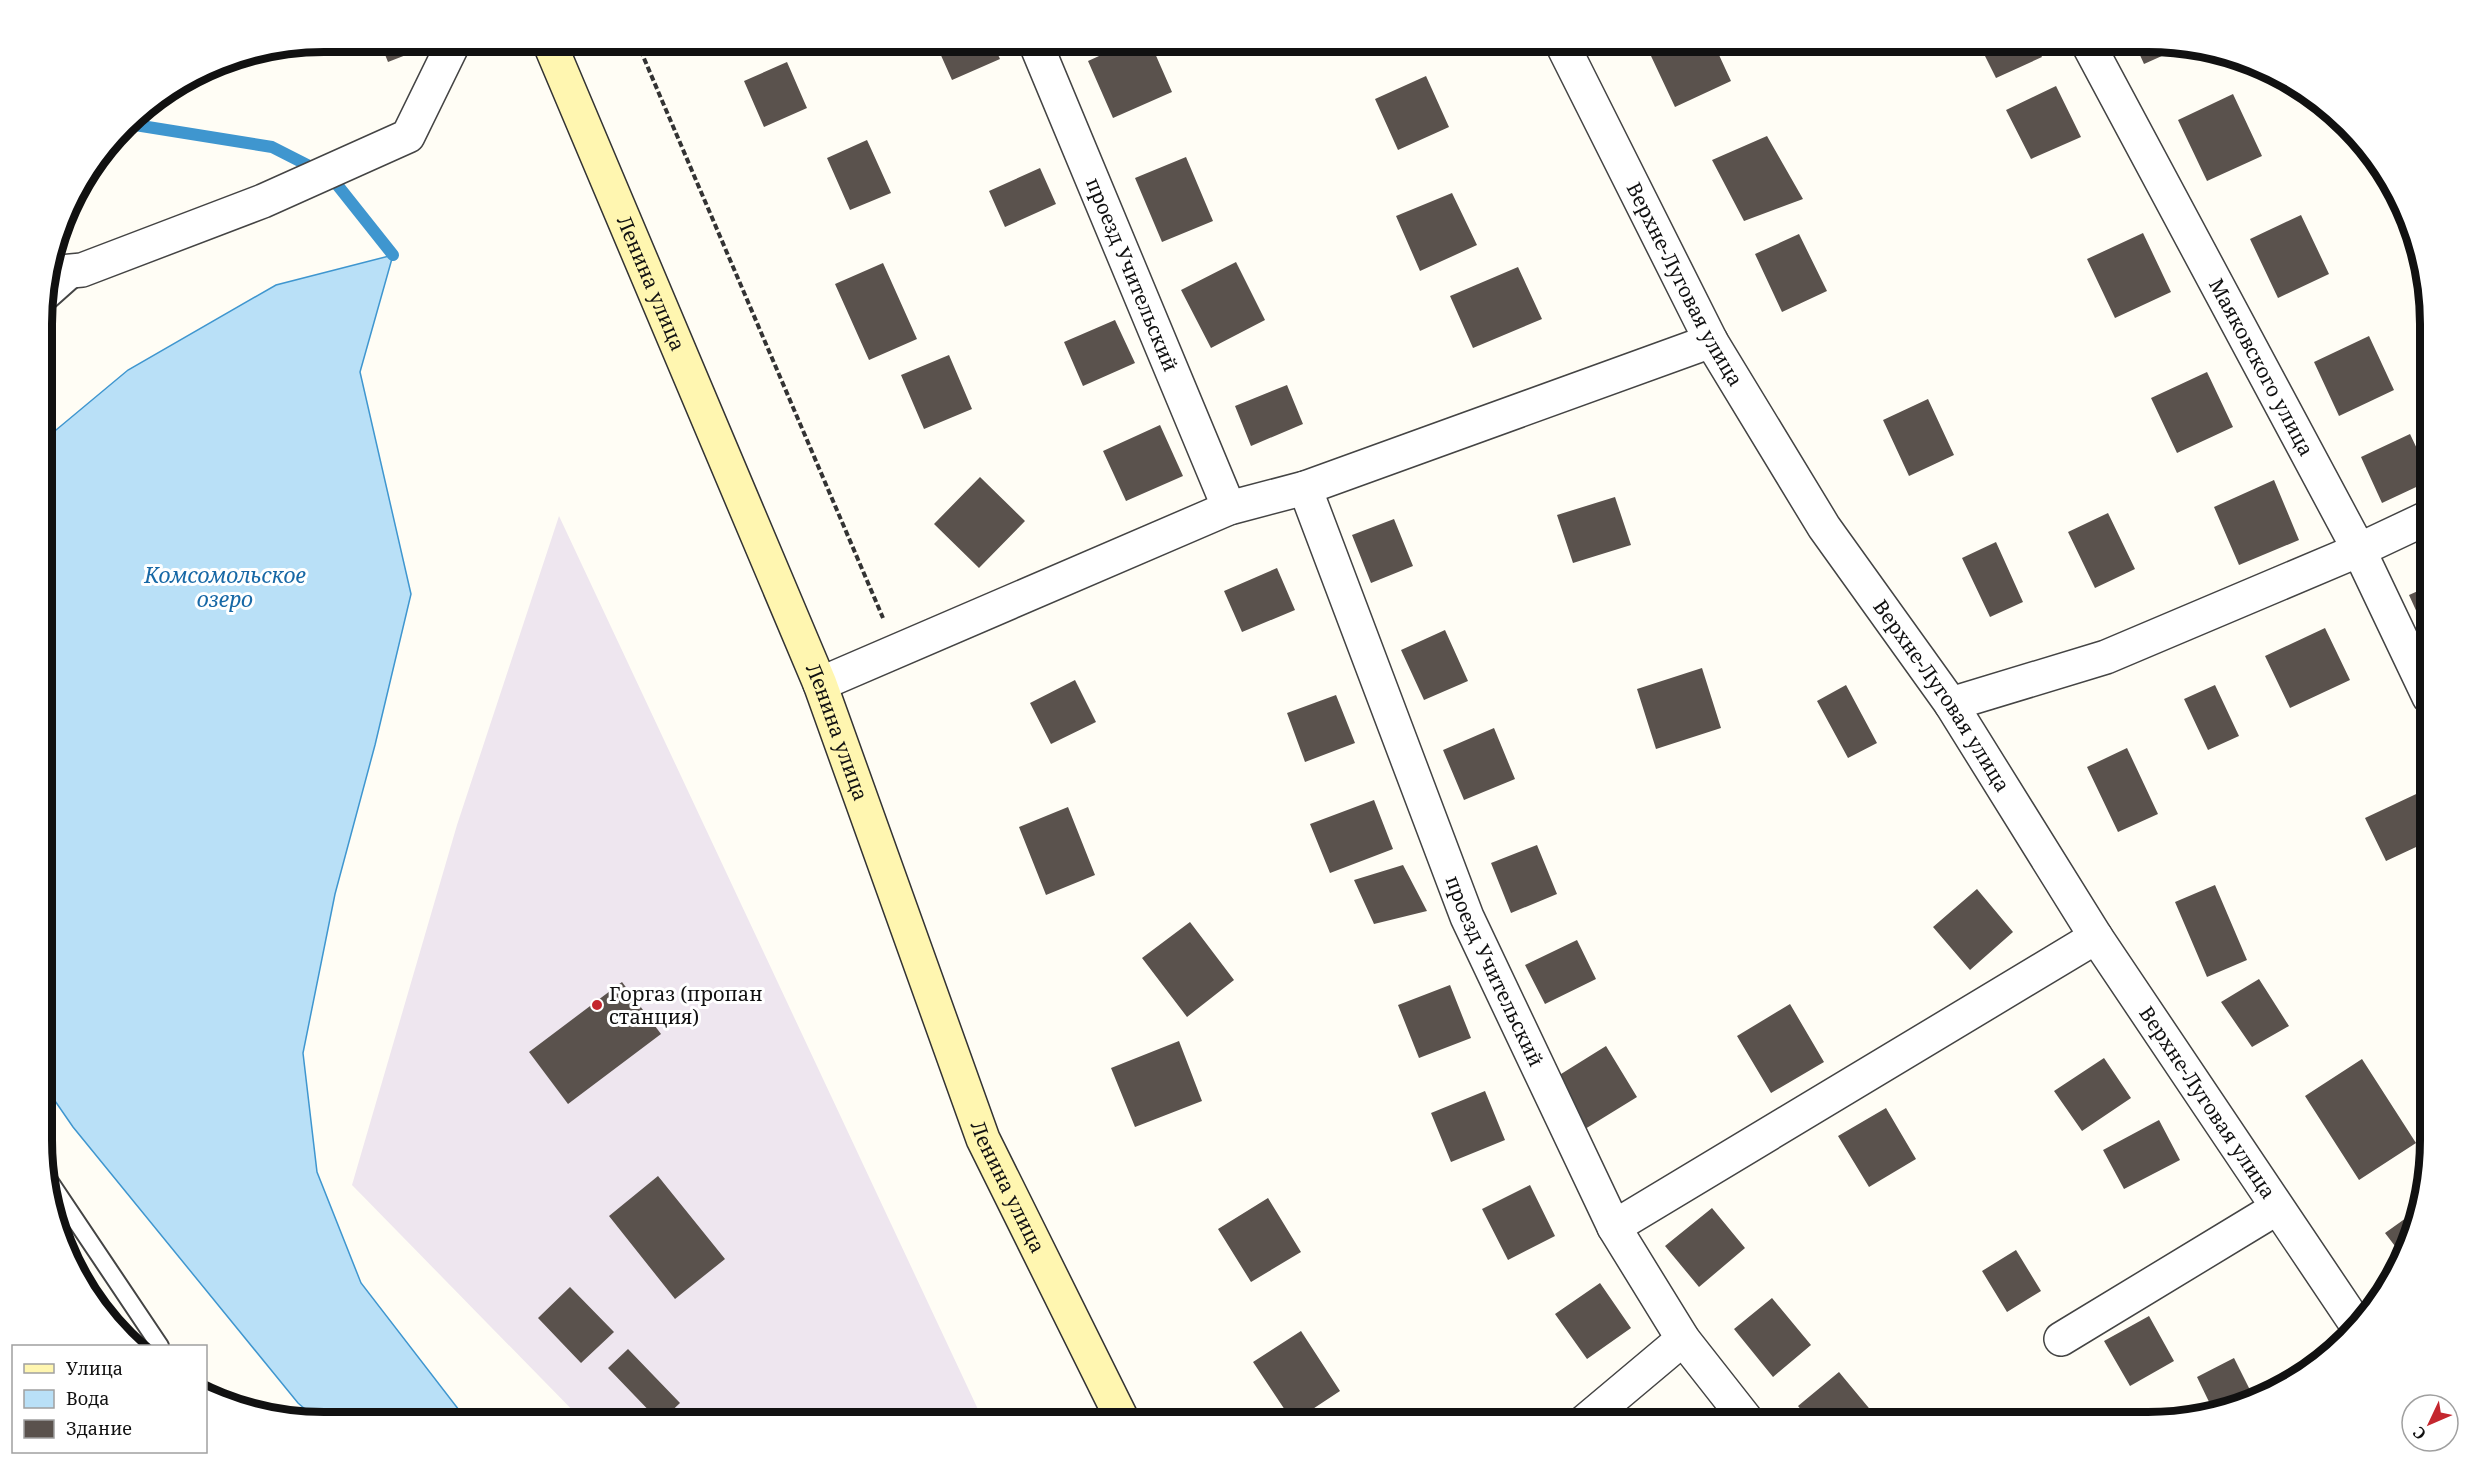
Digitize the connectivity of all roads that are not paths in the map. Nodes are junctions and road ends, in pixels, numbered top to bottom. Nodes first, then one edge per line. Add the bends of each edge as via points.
1 (449, 52) edge
2 (553, 52) edge
3 (1039, 52) edge
4 (1566, 52) edge
5 (2092, 52) edge
6 (82, 270) junction
7 (58, 272) edge
8 (54, 296) edge
9 (1711, 341) junction
10 (1305, 488) junction
11 (1229, 508) junction
12 (2420, 521) edge
13 (2359, 550) junction
14 (2420, 678) edge
15 (820, 684) junction
16 (1951, 704) junction
17 (2096, 938) junction
18 (58, 1194) edge
19 (2277, 1208) junction
20 (1614, 1227) junction
21 (2353, 1319) edge
22 (1683, 1339) junction
23 (2061, 1339) dead end
24 (159, 1345) edge
25 (1119, 1412) edge
26 (1596, 1412) edge
27 (1740, 1412) edge

1 - 6 street via 408,136 264,201
2 - 15 main road, Ленина улица
3 - 11 street, проезд Учительский
4 - 9 street, Верхне-Луговая улица
5 - 13 street, Маяковского улица
6 - 7 street
6 - 8 lane
9 - 10 street
9 - 16 street, Верхне-Луговая улица via 1824,527
10 - 11 street
10 - 20 street, проезд Учительский via 1467,917
11 - 15 street
12 - 13 street
13 - 14 street, Маяковского улица
13 - 16 street via 2106,657
15 - 25 main road, Ленина улица via 983,1139
16 - 17 street, Верхне-Луговая улица
17 - 19 street, Верхне-Луговая улица
17 - 20 street
18 - 24 lane
19 - 21 street, Верхне-Луговая улица
19 - 23 street
20 - 22 street, проезд Учительский
22 - 26 street
22 - 27 street, проезд Учительский

